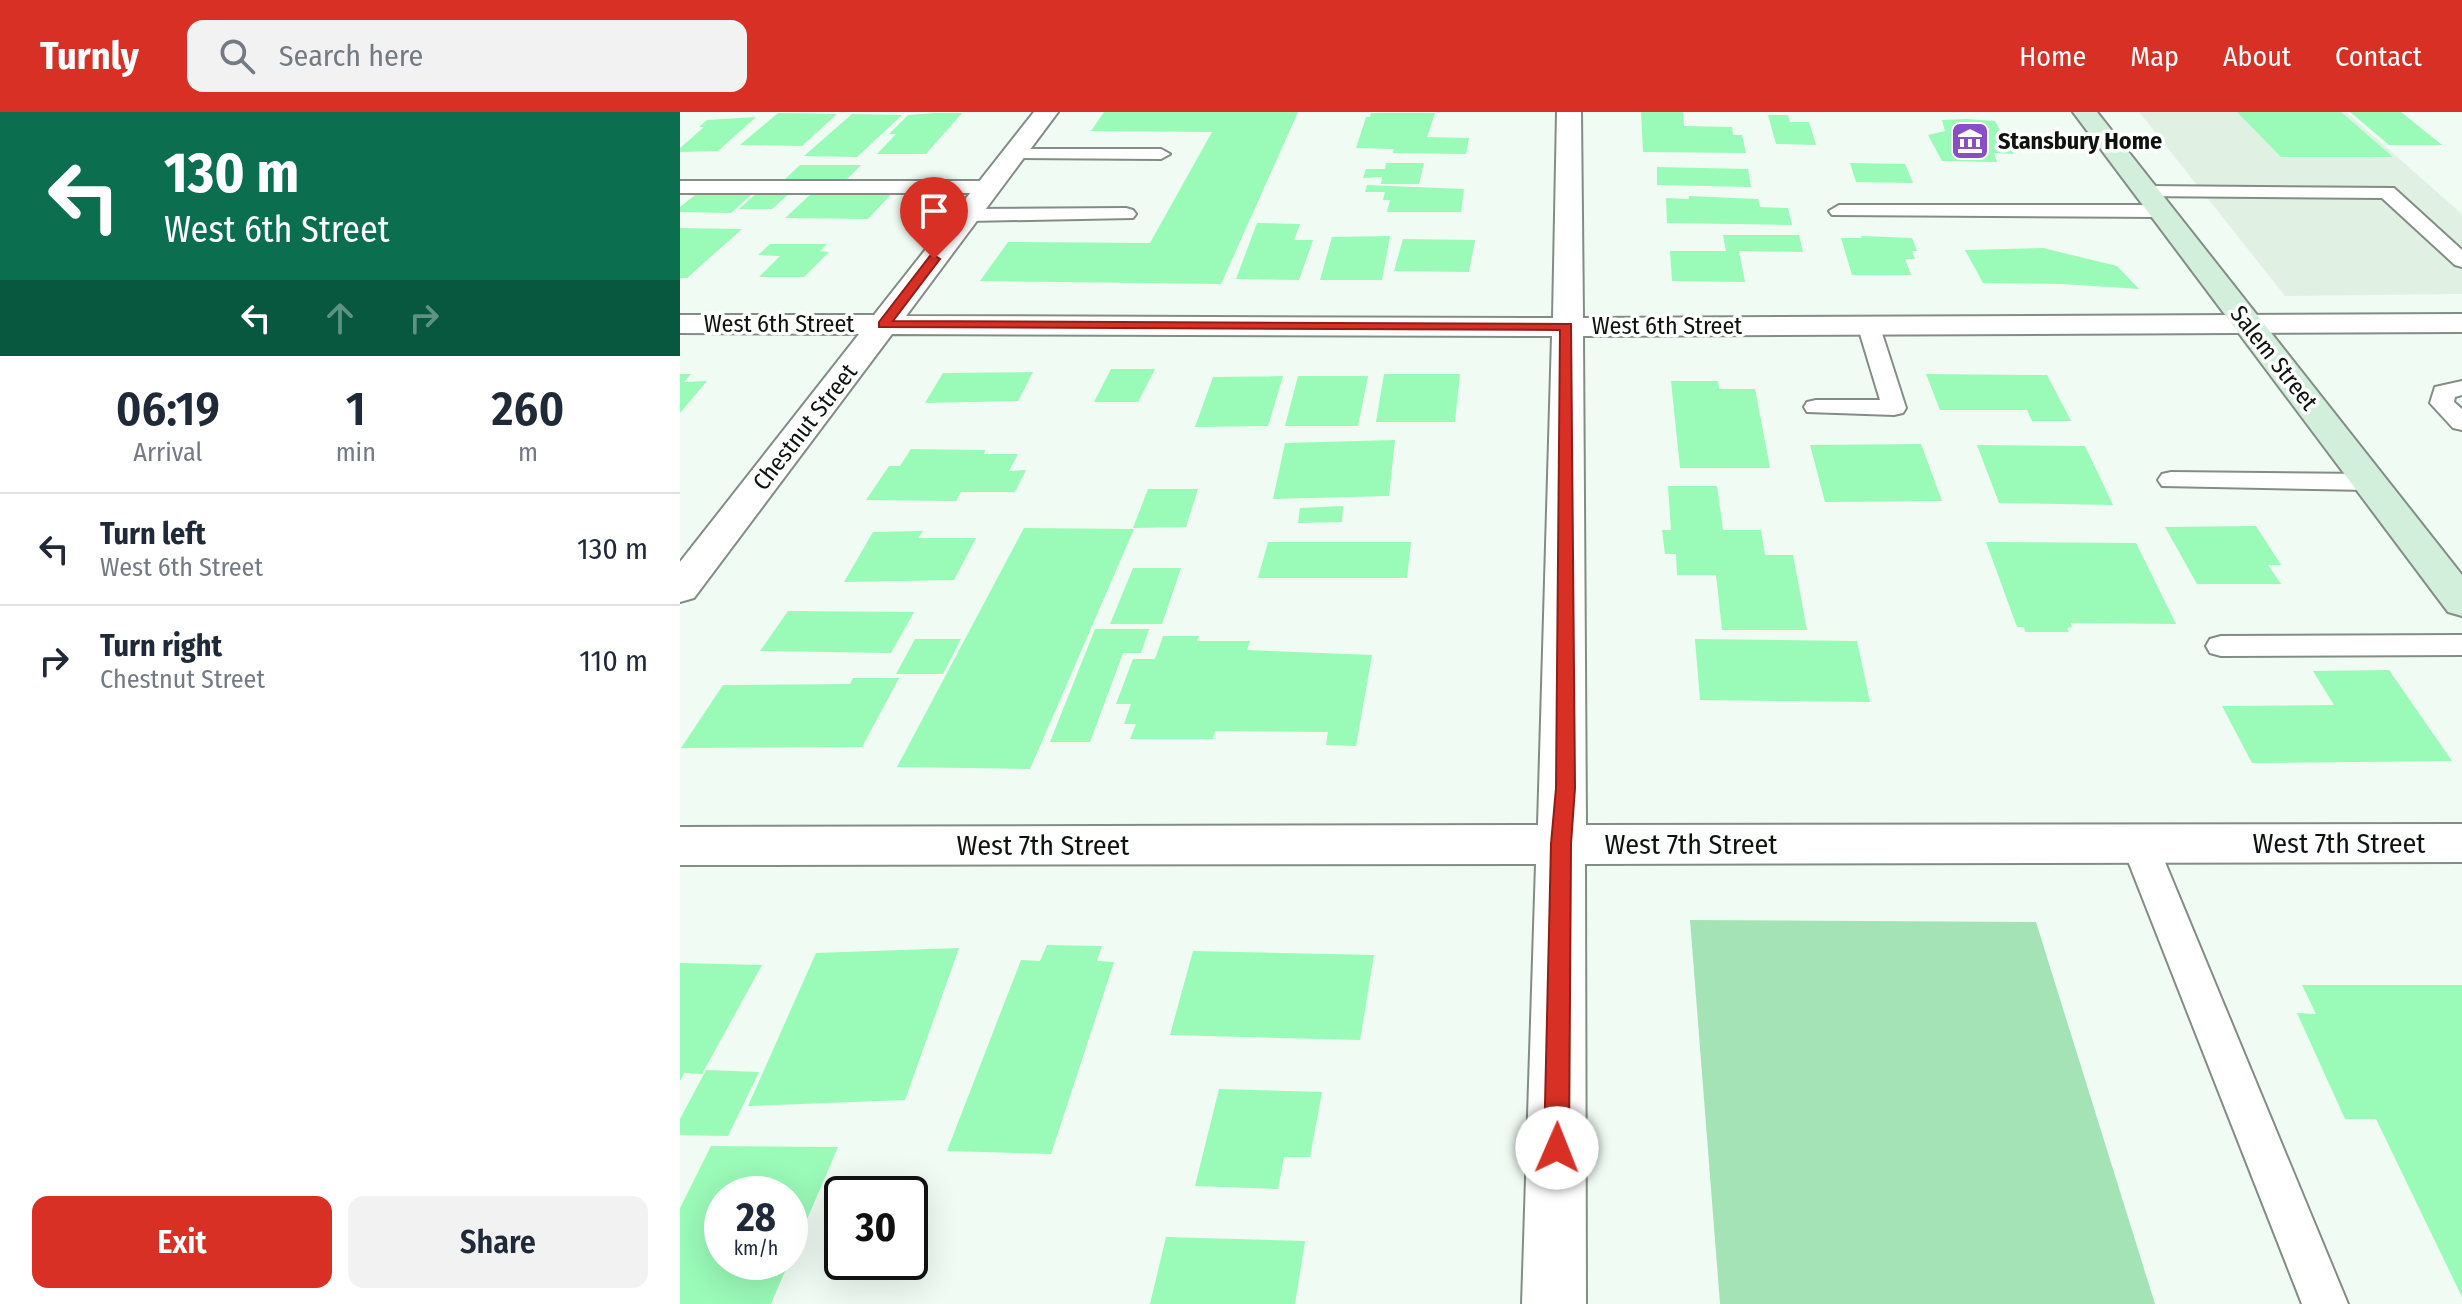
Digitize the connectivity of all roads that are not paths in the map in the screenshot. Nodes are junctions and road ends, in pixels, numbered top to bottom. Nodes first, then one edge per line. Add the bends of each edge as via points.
1 (1046, 112) edge
2 (1569, 112) edge
3 (2085, 112) edge
4 (1014, 154) junction
5 (1161, 154) dead end
6 (680, 187) edge
7 (989, 187) junction
8 (2154, 202) junction
9 (1839, 211) dead end
10 (1126, 214) dead end
11 (968, 215) junction
12 (2462, 261) edge
13 (2246, 322) junction
14 (2462, 323) edge
15 (680, 324) edge
16 (1868, 324) junction
17 (883, 325) junction
18 (1566, 327) junction
19 (2462, 388) edge
20 (1816, 407) dead end
21 (2462, 423) edge
22 (2171, 480) dead end
23 (2368, 482) junction
24 (2450, 572) edge
25 (680, 589) edge
26 (2462, 603) edge
27 (2462, 645) edge
28 (2221, 646) dead end
29 (2139, 843) junction
30 (2462, 843) edge
31 (1561, 844) junction
32 (680, 846) edge
33 (1554, 1304) edge
34 (2325, 1304) edge

1 - 4 street, Chestnut Street
2 - 18 street
3 - 8 street, Salem Street
4 - 5 lane
4 - 7 street, Chestnut Street
6 - 7 lane
7 - 11 street, Chestnut Street
8 - 9 lane
8 - 12 lane via 2387,192
8 - 13 street, Salem Street
10 - 11 lane
11 - 17 street, Chestnut Street
13 - 14 street, West 6th Street
13 - 16 street, West 6th Street
13 - 23 street, Salem Street
15 - 17 street, West 6th Street
16 - 18 street, West 6th Street
16 - 20 lane via 1894,408
17 - 18 street, West 6th Street
17 - 25 street, Chestnut Street
18 - 31 street
19 - 21 lane via 2444,392 2442,403
22 - 23 lane
23 - 24 street, Salem Street
24 - 26 street, Salem Street
27 - 28 lane
29 - 30 street, West 7th Street
29 - 31 street, West 7th Street
29 - 34 lane
31 - 32 street, West 7th Street
31 - 33 street

